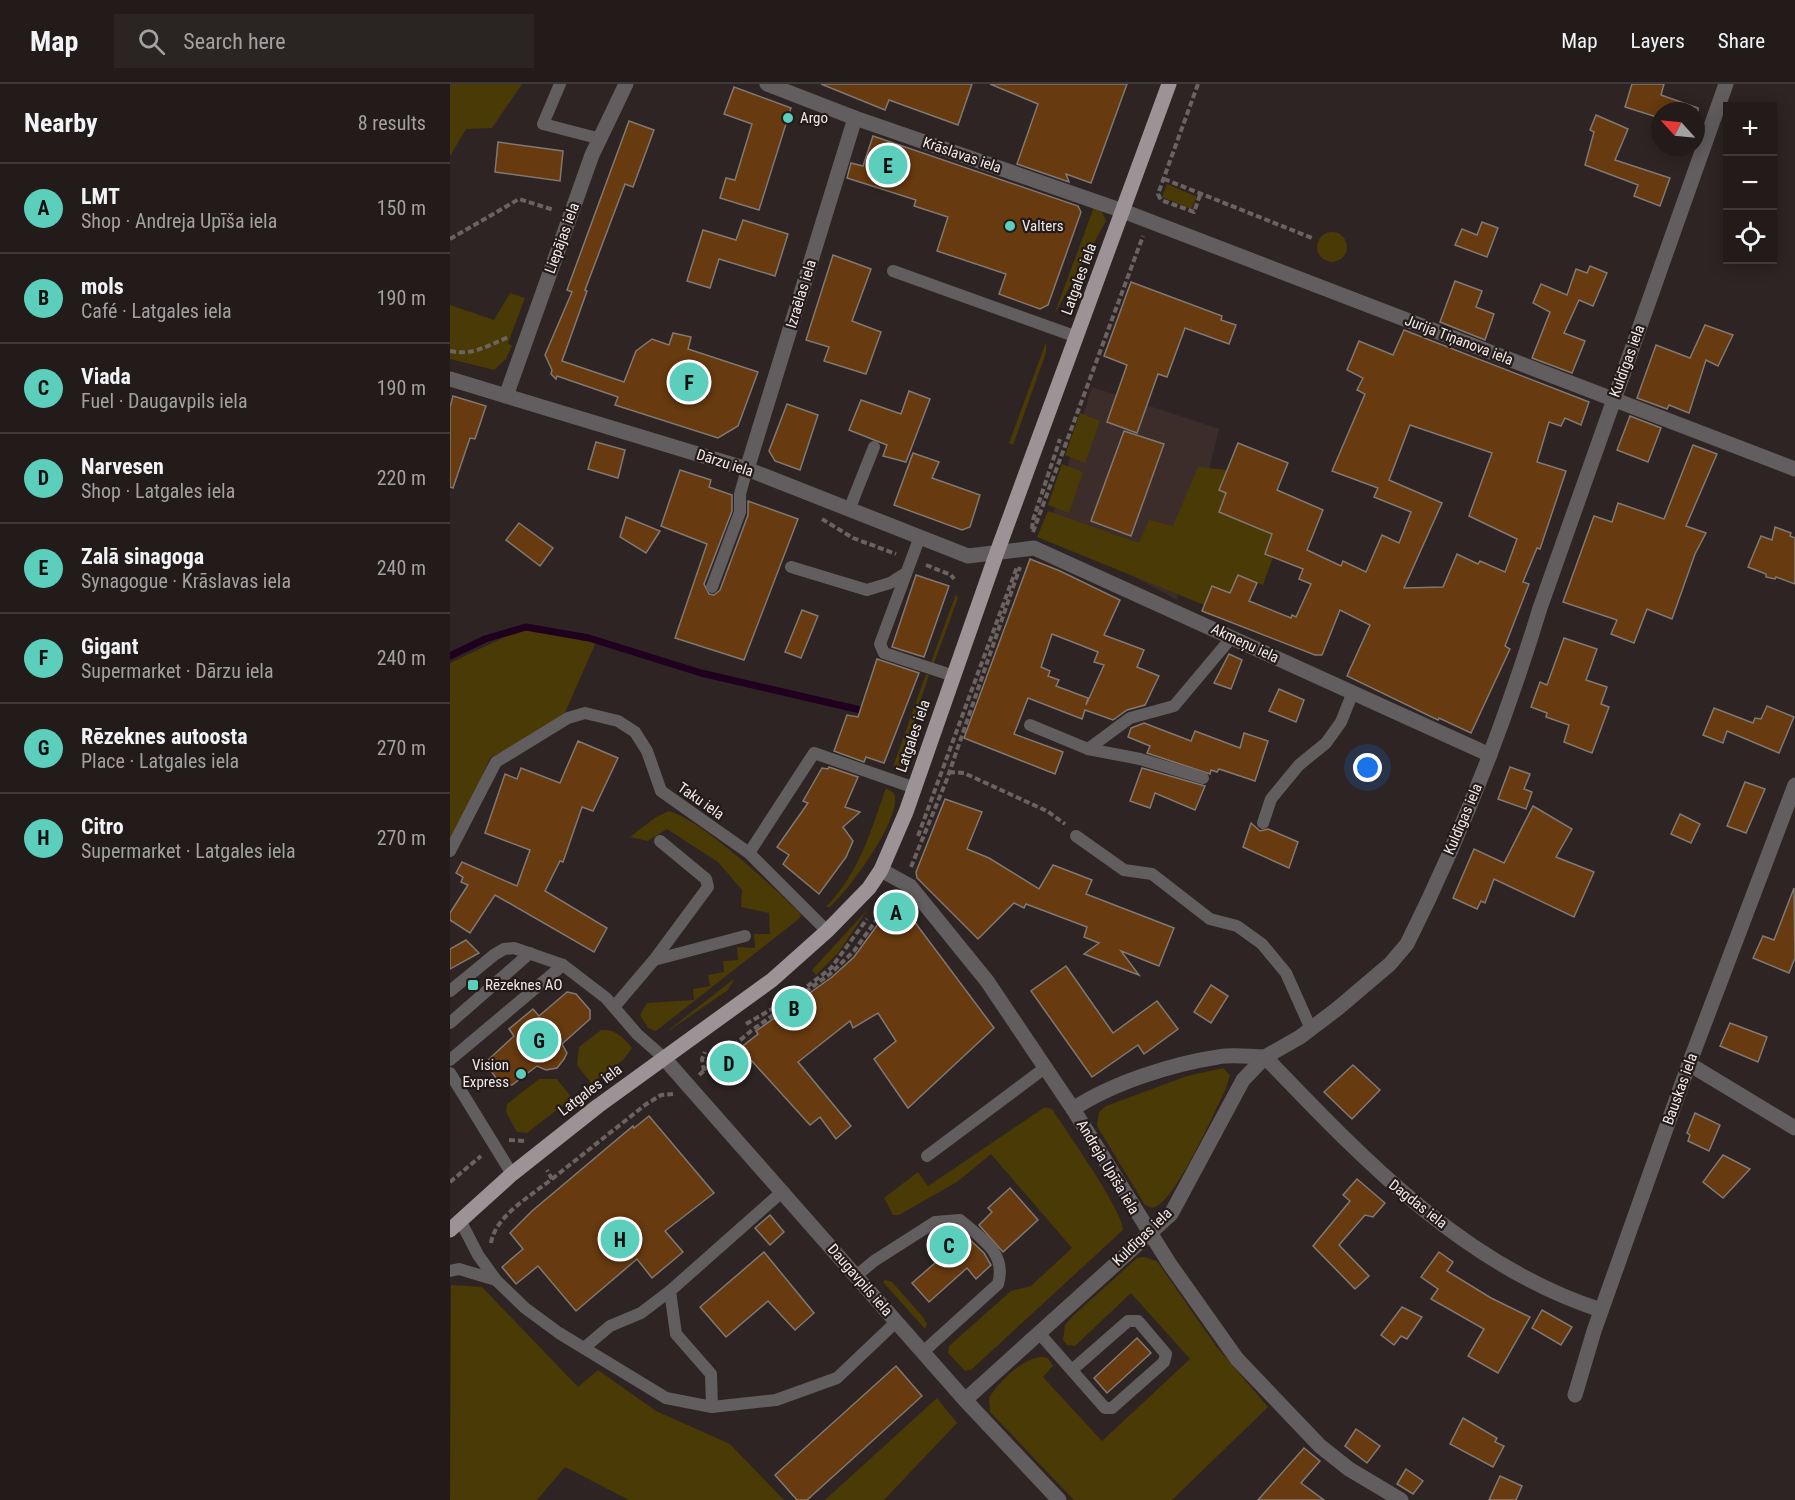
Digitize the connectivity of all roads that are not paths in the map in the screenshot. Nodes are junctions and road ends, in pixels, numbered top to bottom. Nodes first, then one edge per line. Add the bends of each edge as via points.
1 (560, 84) edge
2 (626, 84) edge
3 (767, 84) edge
4 (1169, 84) edge
5 (1726, 84) edge
6 (855, 118) junction
7 (601, 139) junction
8 (1123, 211) junction
9 (893, 271) dead end
10 (1077, 337) junction
11 (450, 379) edge
12 (506, 396) junction
13 (1614, 398) junction
14 (874, 447) dead end
15 (747, 469) junction
16 (1795, 470) edge
17 (849, 510) junction
18 (919, 539) junction
19 (996, 555) junction
20 (791, 567) dead end
21 (906, 573) junction
22 (712, 588) dead end
23 (1232, 637) junction
24 (954, 676) junction
25 (1353, 692) junction
26 (1030, 725) dead end
27 (1088, 749) junction
28 (1490, 755) junction
29 (1203, 778) dead end
30 (1795, 785) edge
31 (915, 788) junction
32 (1263, 823) dead end
33 (1076, 836) road end
34 (660, 841) dead end
35 (450, 851) edge
36 (749, 853) junction
37 (881, 870) junction
38 (827, 931) junction
39 (745, 936) dead end
40 (530, 953) junction
41 (654, 960) junction
42 (563, 965) junction
43 (450, 991) edge
44 (614, 1007) junction
45 (450, 1023) edge
46 (1311, 1029) junction
47 (663, 1057) junction
48 (1265, 1057) junction
49 (450, 1060) edge
50 (1689, 1064) junction
51 (1046, 1067) junction
52 (450, 1073) edge
53 (1073, 1109) junction
54 (1795, 1128) edge
55 (927, 1155) dead end
56 (512, 1174) junction
57 (783, 1191) junction
58 (455, 1225) edge
59 (1149, 1233) junction
60 (450, 1270) edge
61 (492, 1276) junction
62 (856, 1276) junction
63 (670, 1291) junction
64 (1601, 1310) junction
65 (896, 1322) junction
66 (1039, 1333) junction
67 (584, 1348) junction
68 (923, 1352) junction
69 (1072, 1370) junction
70 (1575, 1395) dead end
71 (965, 1400) junction
72 (712, 1407) junction
73 (1059, 1500) edge
74 (1401, 1500) edge

1 - 7 lane via 543,124
2 - 7 street, Liepājas iela
3 - 6 street, Krāslavas iela
4 - 8 main road, Latgales iela
5 - 13 street, Kuldīgas iela
6 - 8 street, Krāslavas iela
6 - 15 street, Izraēlas iela
7 - 12 street, Liepājas iela
8 - 10 main road, Latgales iela
8 - 13 street, Jurija Tiņanova iela
9 - 10 lane
10 - 19 main road, Latgales iela
11 - 12 street, Dārzu iela
12 - 15 street, Dārzu iela
13 - 16 street, Jurija Tiņanova iela
13 - 28 street, Kuldīgas iela
14 - 17 lane
15 - 17 street, Dārzu iela
15 - 22 lane via 740,512
17 - 18 street, Dārzu iela
18 - 19 street, Dārzu iela via 968,556
18 - 21 lane
19 - 23 street, Akmeņu iela via 1034,548
19 - 24 main road, Latgales iela
20 - 21 lane via 867,590
21 - 24 lane via 880,644 884,653
23 - 25 street, Akmeņu iela
23 - 27 lane via 1174,706 1130,718
24 - 31 main road, Latgales iela
25 - 28 street, Akmeņu iela
25 - 32 lane via 1341,722 1326,743 1299,765 1271,799
26 - 27 lane
27 - 29 lane via 1140,759
28 - 46 street, Kuldīgas iela via 1407,944 1390,964
30 - 50 street, Bauskas iela
31 - 36 lane via 813,753
31 - 37 main road, Latgales iela
33 - 46 lane via 1124,870 1152,874 1210,919 1237,926 1262,944 1286,973
34 - 41 lane via 706,879 708,887
35 - 36 lane, Taku iela via 496,762 568,718 585,713 618,721 635,732 647,751 661,791
36 - 38 lane, Taku iela
37 - 38 main road, Latgales iela
37 - 51 street, Andreja Upīša iela via 910,886 987,981
38 - 47 main road, Latgales iela via 772,980
39 - 41 lane
40 - 42 lane
40 - 43 lane via 504,949
40 - 45 lane
41 - 44 lane
42 - 44 lane
42 - 49 lane
44 - 47 lane via 647,1045
46 - 48 street, Kuldīgas iela
47 - 56 main road, Latgales iela
47 - 57 street, Daugavpils iela
48 - 53 street via 1220,1056 1155,1073 1107,1090
48 - 59 street, Kuldīgas iela via 1244,1080 1171,1214
48 - 64 street, Dagdas iela via 1392,1186 1425,1211 1542,1285
50 - 54 street
50 - 64 street, Bauskas iela
51 - 53 street, Andreja Upīša iela
51 - 55 lane
52 - 56 lane
53 - 59 street, Andreja Upīša iela
56 - 58 main road, Latgales iela
57 - 62 street, Daugavpils iela
57 - 63 lane
58 - 61 lane
59 - 66 street, Kuldīgas iela
59 - 74 street, Andreja Upīša iela via 1237,1359 1278,1404 1348,1469
60 - 61 lane
61 - 67 lane via 542,1322
62 - 65 street, Daugavpils iela
62 - 68 lane via 935,1222 960,1220 997,1255 1002,1270 998,1284
63 - 67 lane via 641,1313 610,1326
63 - 72 lane via 676,1334 711,1374
64 - 70 street, Bauskas iela
65 - 68 street, Daugavpils iela
65 - 72 lane via 837,1378 776,1400
66 - 69 lane
66 - 71 street, Kuldīgas iela
67 - 72 lane via 666,1398
68 - 71 street, Daugavpils iela
69 - 69 lane via 1105,1408 1112,1408 1164,1362 1166,1354 1138,1321 1128,1321
71 - 73 street, Daugavpils iela

